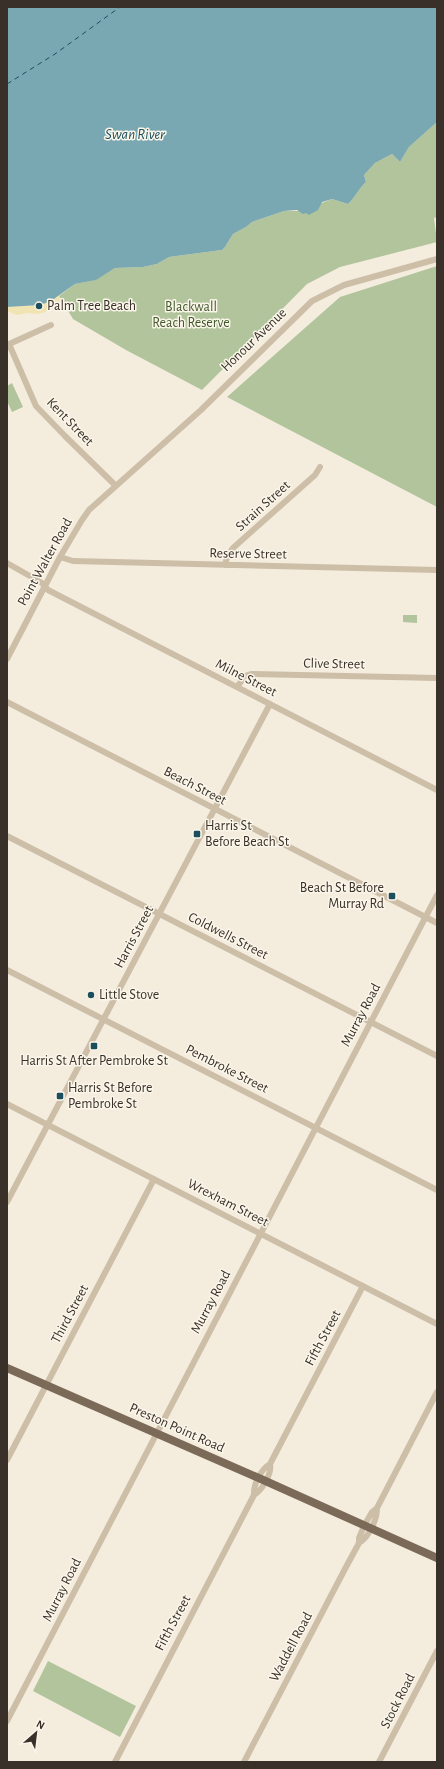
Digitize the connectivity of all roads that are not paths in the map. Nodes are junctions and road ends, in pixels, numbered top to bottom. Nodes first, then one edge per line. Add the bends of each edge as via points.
1 (437, 259) edge
2 (51, 325) dead end
3 (8, 345) edge
4 (320, 467) dead end
5 (116, 486) junction
6 (60, 558) junction
7 (7, 563) edge
8 (225, 565) junction
9 (437, 570) edge
10 (45, 586) junction
11 (7, 659) edge
12 (437, 678) edge
13 (238, 687) junction
14 (7, 702) edge
15 (270, 704) junction
16 (437, 790) edge
17 (214, 809) junction
18 (7, 836) edge
19 (437, 895) edge
20 (159, 914) junction
21 (425, 917) junction
22 (437, 923) edge
23 (7, 970) edge
24 (104, 1019) junction
25 (370, 1023) junction
26 (437, 1056) edge
27 (7, 1104) edge
28 (48, 1124) junction
29 (315, 1128) junction
30 (154, 1179) junction
31 (437, 1190) edge
32 (7, 1202) edge
33 (260, 1234) junction
34 (363, 1286) junction
35 (437, 1324) edge
36 (7, 1368) edge
37 (46, 1385) junction
38 (437, 1392) edge
39 (156, 1433) junction
40 (7, 1460) edge
41 (262, 1479) junction
42 (368, 1525) junction
43 (437, 1553) edge
44 (437, 1558) edge
45 (437, 1651) edge
46 (7, 1721) edge
47 (115, 1762) edge
48 (244, 1762) edge
49 (380, 1762) edge

1 - 5 street, Honour Avenue via 344,285 312,301 201,410
2 - 3 street
3 - 5 street, Kent Street via 36,406
4 - 8 street, Strain Street via 315,475 233,548
5 - 6 street, Point Walter Road via 82,520
6 - 8 street, Reserve Street via 73,561
6 - 10 street, Point Walter Road
7 - 10 street, Milne Street
8 - 9 street, Reserve Street
10 - 11 street, Point Walter Road
10 - 13 street, Milne Street via 48,590
12 - 13 street, Clive Street via 251,674 245,676
13 - 15 street, Milne Street
14 - 17 street, Beach Street
15 - 16 street, Milne Street
15 - 17 street, Harris Street
17 - 20 street, Harris Street
17 - 21 street, Beach Street
18 - 20 street, Coldwells Street
19 - 21 street, Murray Road
20 - 24 street, Harris Street
20 - 25 street, Coldwells Street
21 - 22 street, Beach Street
21 - 25 street, Murray Road
23 - 24 street, Pembroke Street
24 - 28 street, Harris Street
24 - 29 street, Pembroke Street
25 - 26 street, Coldwells Street
25 - 29 street, Murray Road
27 - 28 street, Wrexham Street
28 - 30 street, Wrexham Street
28 - 32 street, Harris Street
29 - 31 street, Pembroke Street
29 - 33 street, Murray Road
30 - 33 street, Wrexham Street
30 - 37 street, Third Street
33 - 34 street, Wrexham Street
33 - 39 street, Murray Road
34 - 35 street, Wrexham Street
34 - 41 street, Fifth Street via 270,1464 266,1466
36 - 37 main road, Preston Point Road
37 - 39 main road, Preston Point Road
37 - 40 street, Third Street
38 - 42 street, Waddell Road via 377,1508 372,1512
39 - 41 main road, Preston Point Road
39 - 46 street, Murray Road
41 - 42 main road, Preston Point Road
41 - 47 street, Fifth Street via 253,1489 254,1495
42 - 43 main road, Preston Point Road
42 - 44 main road, Preston Point Road
42 - 48 street, Waddell Road via 363,1540 359,1543
45 - 49 street, Stock Road

